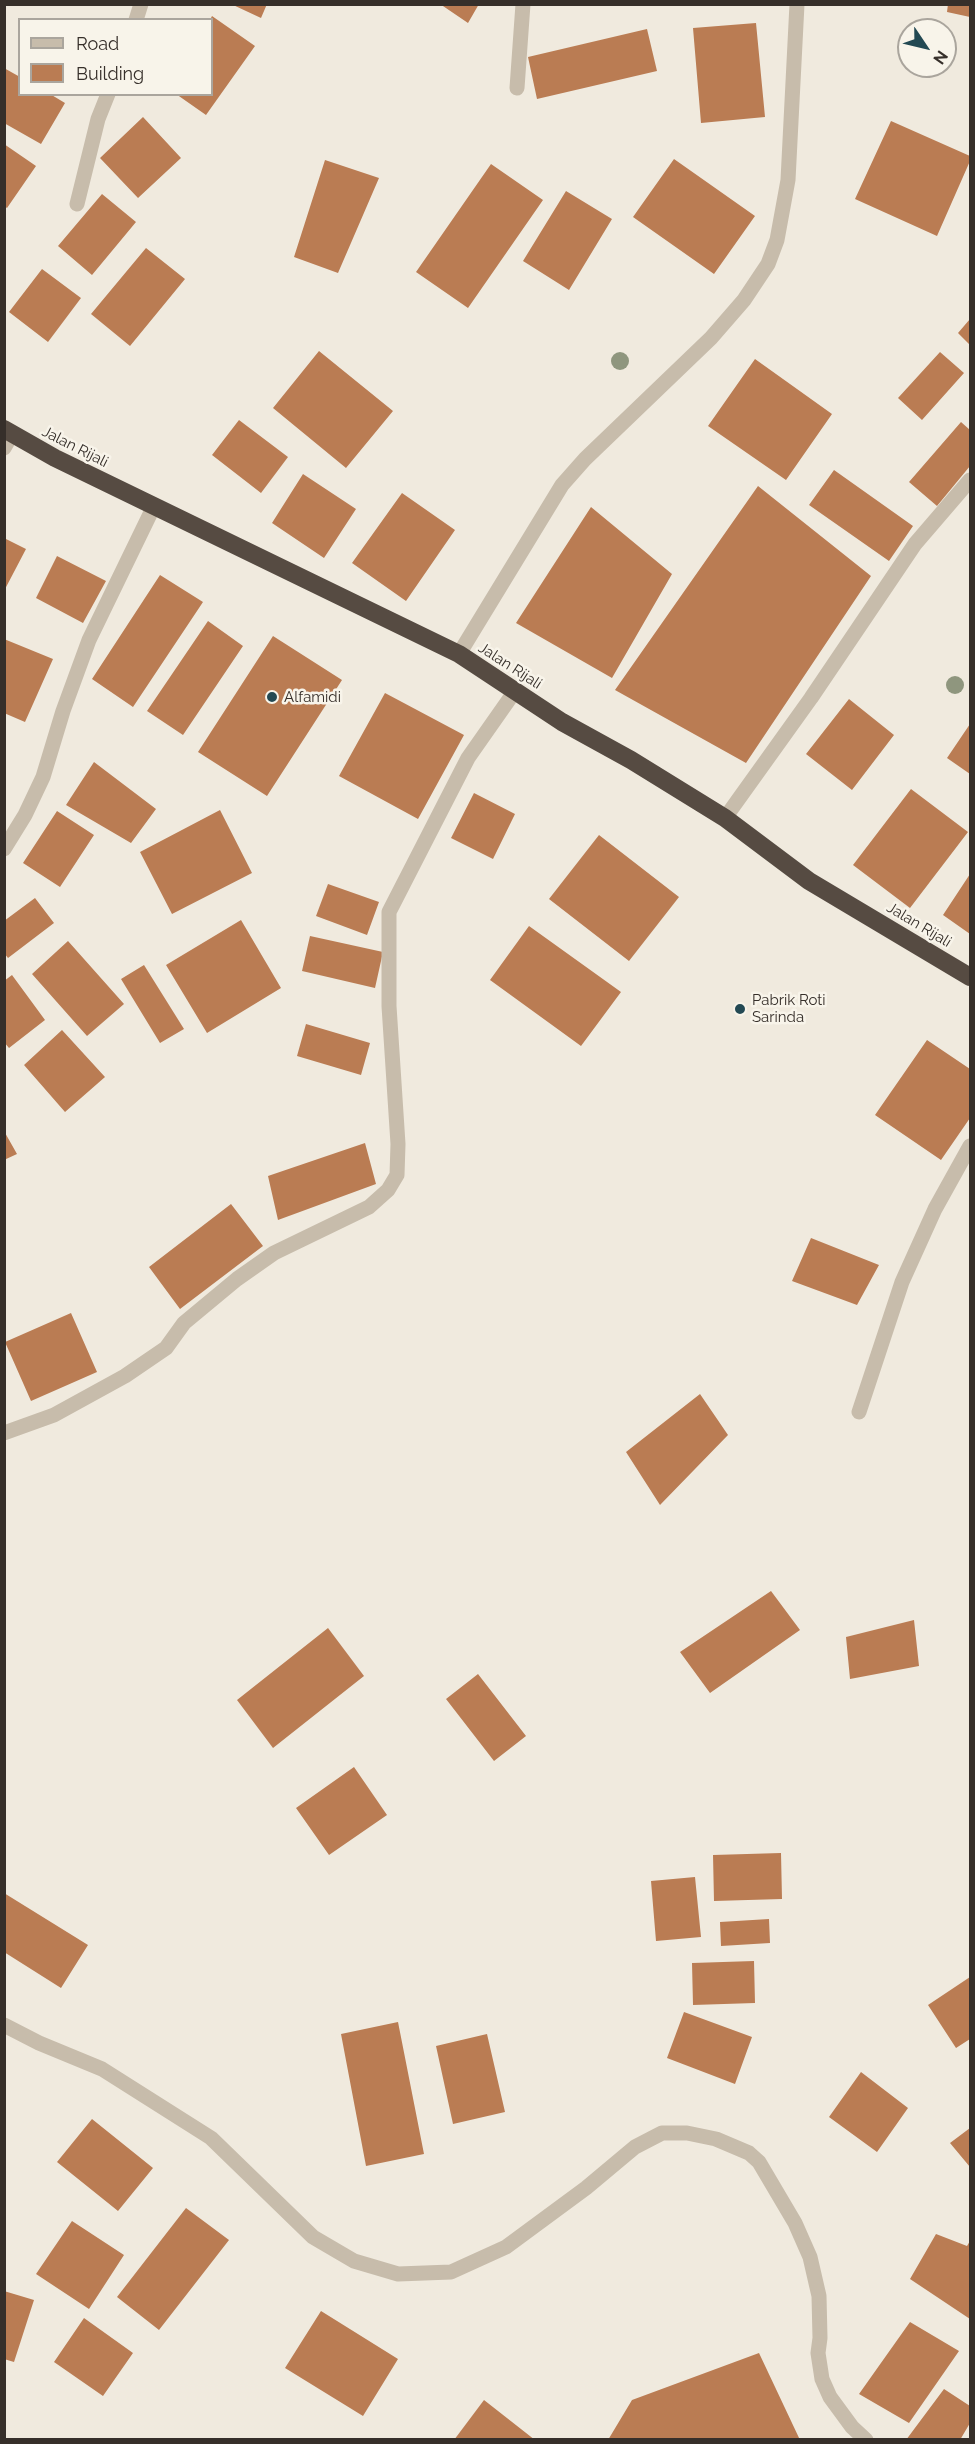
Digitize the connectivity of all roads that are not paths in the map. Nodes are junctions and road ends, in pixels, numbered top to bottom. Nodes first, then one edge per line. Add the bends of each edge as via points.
1 (524, 4) edge
2 (797, 4) edge
3 (517, 88) dead end
4 (107, 96) edge
5 (77, 204) dead end
6 (7, 437) edge
7 (970, 480) edge
8 (154, 506) junction
9 (459, 654) junction
10 (515, 691) junction
11 (725, 818) junction
12 (4, 849) edge
13 (970, 977) edge
14 (970, 1146) edge
15 (859, 1412) dead end
16 (4, 1433) edge
17 (4, 2025) edge
18 (866, 2439) edge

1 - 3 street
2 - 9 street via 788,180 777,240 768,264 711,338 562,485
4 - 5 street
6 - 8 highway, Jalan Rijali
7 - 11 street via 915,544
8 - 9 highway, Jalan Rijali
8 - 12 street via 89,640 43,777
9 - 10 highway, Jalan Rijali
10 - 11 highway, Jalan Rijali
10 - 16 street via 468,758 389,912 389,1006 398,1144 397,1175 388,1190 369,1207 274,1253 237,1279 184,1323 165,1348 125,1376 54,1415
11 - 13 highway, Jalan Rijali via 809,881
14 - 15 street via 935,1209 902,1282
17 - 18 street via 102,2069 211,2138 313,2237 354,2261 398,2274 451,2272 506,2247 635,2147 662,2133 716,2139 748,2153 759,2162 810,2257 819,2296 818,2353 822,2379 830,2397

